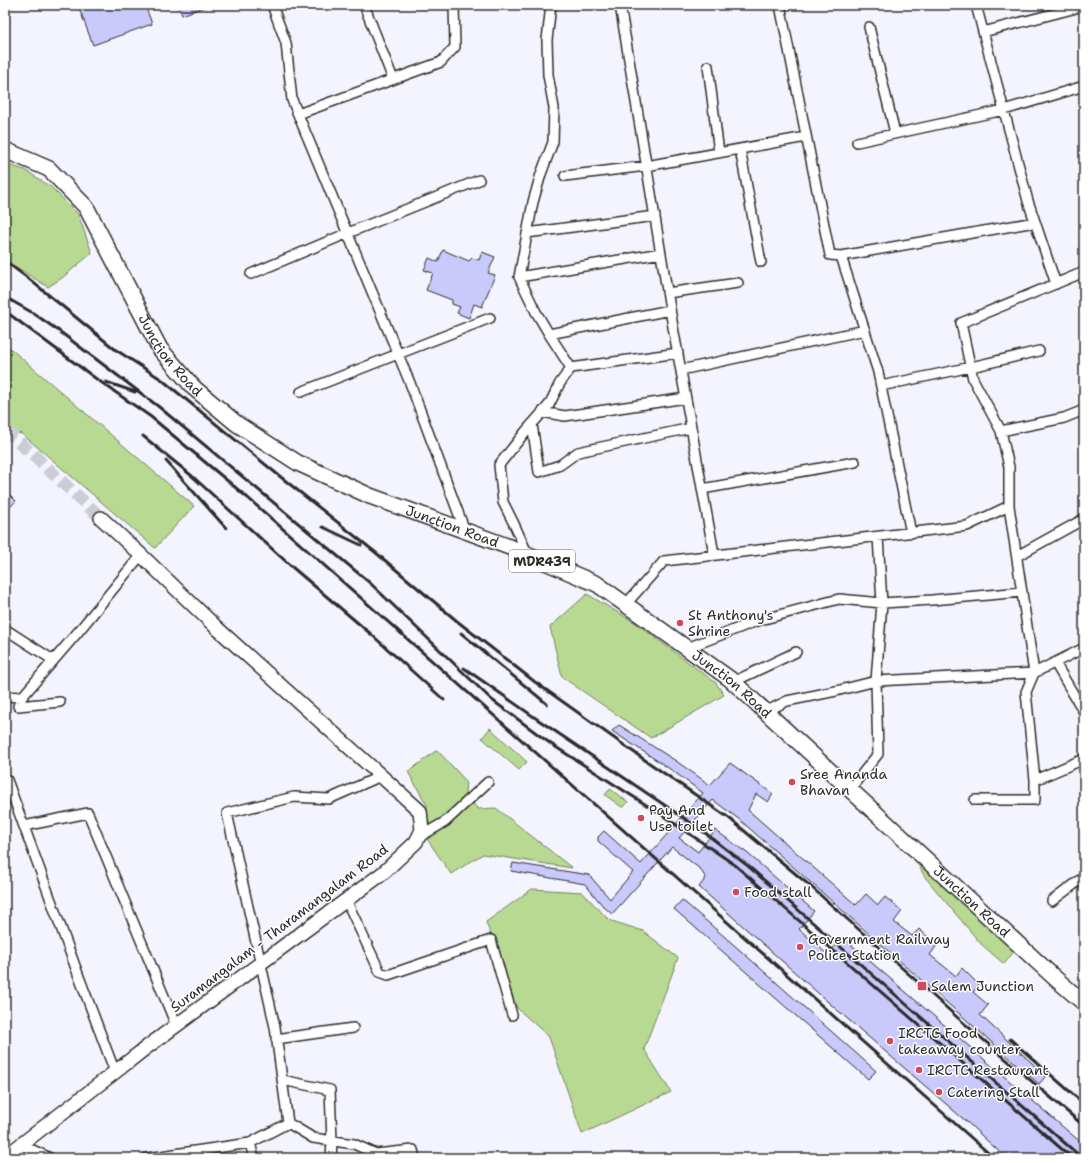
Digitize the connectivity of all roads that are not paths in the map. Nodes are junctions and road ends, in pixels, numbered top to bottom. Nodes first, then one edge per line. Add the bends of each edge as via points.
1 (272, 5) edge
2 (364, 5) edge
3 (454, 5) edge
4 (551, 5) edge
5 (620, 5) edge
6 (780, 5) edge
7 (976, 5) edge
8 (1084, 6) edge
9 (869, 27) dead end
10 (983, 32) junction
11 (708, 66) dead end
12 (393, 79) junction
13 (1084, 86) edge
14 (1004, 110) junction
15 (298, 114) junction
16 (895, 133) junction
17 (806, 138) junction
18 (857, 142) dead end
19 (740, 149) junction
20 (5, 150) edge
21 (719, 153) junction
22 (646, 166) junction
23 (565, 176) dead end
24 (479, 180) dead end
25 (655, 216) junction
26 (1036, 222) junction
27 (527, 233) junction
28 (348, 234) junction
29 (661, 254) junction
30 (842, 256) junction
31 (761, 262) dead end
32 (1084, 272) edge
33 (250, 274) dead end
34 (519, 277) junction
35 (738, 283) dead end
36 (1056, 284) junction
37 (667, 293) junction
38 (670, 310) junction
39 (490, 318) dead end
40 (865, 330) junction
41 (549, 334) junction
42 (1039, 351) dead end
43 (678, 354) junction
44 (398, 355) junction
45 (971, 367) junction
46 (572, 368) junction
47 (681, 370) junction
48 (881, 386) junction
49 (301, 392) dead end
50 (686, 398) junction
51 (1084, 410) edge
52 (542, 412) junction
53 (532, 424) junction
54 (691, 428) junction
55 (1000, 431) junction
56 (855, 462) dead end
57 (702, 489) junction
58 (1010, 506) junction
59 (101, 518) tunnel mouth
60 (1084, 519) edge
61 (465, 531) junction
62 (911, 533) junction
63 (878, 537) junction
64 (714, 554) junction
65 (142, 555) junction
66 (528, 555) junction
67 (1017, 556) junction
68 (1022, 592) junction
69 (882, 603) junction
70 (626, 604) junction
71 (5, 628) edge
72 (687, 648) junction
73 (1084, 648) edge
74 (796, 652) dead end
75 (54, 660) junction
76 (1055, 663) junction
77 (1034, 673) junction
78 (876, 680) junction
79 (733, 682) junction
80 (5, 696) edge
81 (22, 697) junction
82 (60, 702) dead end
83 (765, 712) junction
84 (1084, 712) edge
85 (1084, 759) edge
86 (382, 776) junction
87 (1035, 780) junction
88 (5, 781) edge
89 (488, 782) dead end
90 (850, 789) junction
91 (975, 800) dead end
92 (24, 826) junction
93 (418, 837) junction
94 (1084, 877) edge
95 (346, 900) junction
96 (1052, 901) dead end
97 (260, 963) junction
98 (1084, 1003) edge
99 (512, 1015) dead end
100 (176, 1025) junction
101 (353, 1028) dead end
102 (276, 1039) junction
103 (115, 1072) junction
104 (282, 1080) junction
105 (288, 1123) junction
106 (332, 1141) junction
107 (250, 1143) junction
108 (22, 1145) junction
109 (5, 1157) edge
110 (50, 1158) edge
111 (147, 1158) edge
112 (254, 1158) edge
113 (331, 1158) edge
114 (415, 1158) edge

1 - 15 street via 286,43 292,100
2 - 12 street
3 - 12 street via 455,47 441,62
4 - 27 street via 546,40 548,75 554,108 553,142 541,174
5 - 22 street
6 - 17 street
7 - 10 street
8 - 10 street
9 - 16 street
10 - 14 street
11 - 21 street
12 - 15 street
13 - 14 street
14 - 16 street
14 - 26 street
15 - 28 street
16 - 18 street
17 - 19 street
17 - 30 street via 830,255
19 - 21 street
19 - 31 street
20 - 61 main road, Junction Road / MDR439 via 49,169 86,207 160,349 194,388 237,424 298,463 370,496
21 - 22 street
22 - 23 street
22 - 25 street
24 - 28 street
25 - 27 street
25 - 29 street
26 - 30 street
26 - 36 street
27 - 34 street
28 - 33 street
28 - 44 street
29 - 34 street
29 - 37 street
30 - 40 street
32 - 36 street
34 - 41 street
35 - 37 street
36 - 45 street via 961,323
37 - 38 street
38 - 41 street
38 - 43 street
39 - 44 street
40 - 47 street
40 - 48 street
41 - 46 street
42 - 45 street
43 - 46 street
43 - 47 street
44 - 49 street
44 - 61 street
45 - 48 street
45 - 55 street via 973,379
46 - 52 street
47 - 50 street
48 - 62 street
50 - 52 street via 566,416
50 - 54 street
51 - 55 street via 1064,418
52 - 53 street
53 - 54 street via 539,472 560,465 578,452
53 - 66 street via 499,465 503,502
54 - 57 street
55 - 58 street via 1009,467
56 - 57 street
57 - 64 street
58 - 62 street via 967,526
58 - 67 street
59 - 65 main road
60 - 67 street
61 - 66 main road, Junction Road / MDR439
62 - 63 street
63 - 64 street
63 - 69 street
64 - 70 street via 664,561
65 - 75 street
65 - 86 main road via 218,629
66 - 70 main road, Junction Road / MDR439 via 597,584
67 - 68 street
68 - 69 street
68 - 77 street
69 - 72 street via 839,599 757,621
69 - 78 street
70 - 72 main road, Junction Road / MDR439
71 - 75 street
72 - 79 main road, Junction Road / MDR439
73 - 76 street
74 - 79 street
75 - 81 street
76 - 77 street
76 - 84 street
77 - 78 street
77 - 87 street via 1026,692
78 - 83 street via 787,701
78 - 90 street via 878,754
79 - 83 main road, Junction Road / MDR439
80 - 81 street
81 - 82 street via 18,706
83 - 90 main road, Junction Road / MDR439
85 - 87 street
86 - 93 main road via 420,810 422,830
86 - 97 street via 328,799 294,797 227,813
87 - 91 street via 1035,800
88 - 92 street via 7,780
89 - 93 street via 445,822
90 - 98 main road, Junction Road / MDR439
92 - 100 street via 88,813
92 - 103 street
93 - 95 main road, Suramangalam - Tharamangalam Road via 416,842 383,873
94 - 96 street
95 - 97 main road, Suramangalam - Tharamangalam Road
95 - 99 street via 380,972 388,975 491,940
97 - 100 main road, Suramangalam - Tharamangalam Road
97 - 102 street
100 - 103 main road, Suramangalam - Tharamangalam Road
101 - 102 street
102 - 104 street
103 - 108 main road, Suramangalam - Tharamangalam Road
104 - 105 street
104 - 106 street via 330,1090
105 - 106 street via 313,1138
105 - 107 street
106 - 113 street
106 - 114 street via 354,1144 376,1154 414,1150
107 - 111 street
107 - 112 street
108 - 109 main road, Suramangalam - Tharamangalam Road
108 - 110 street

